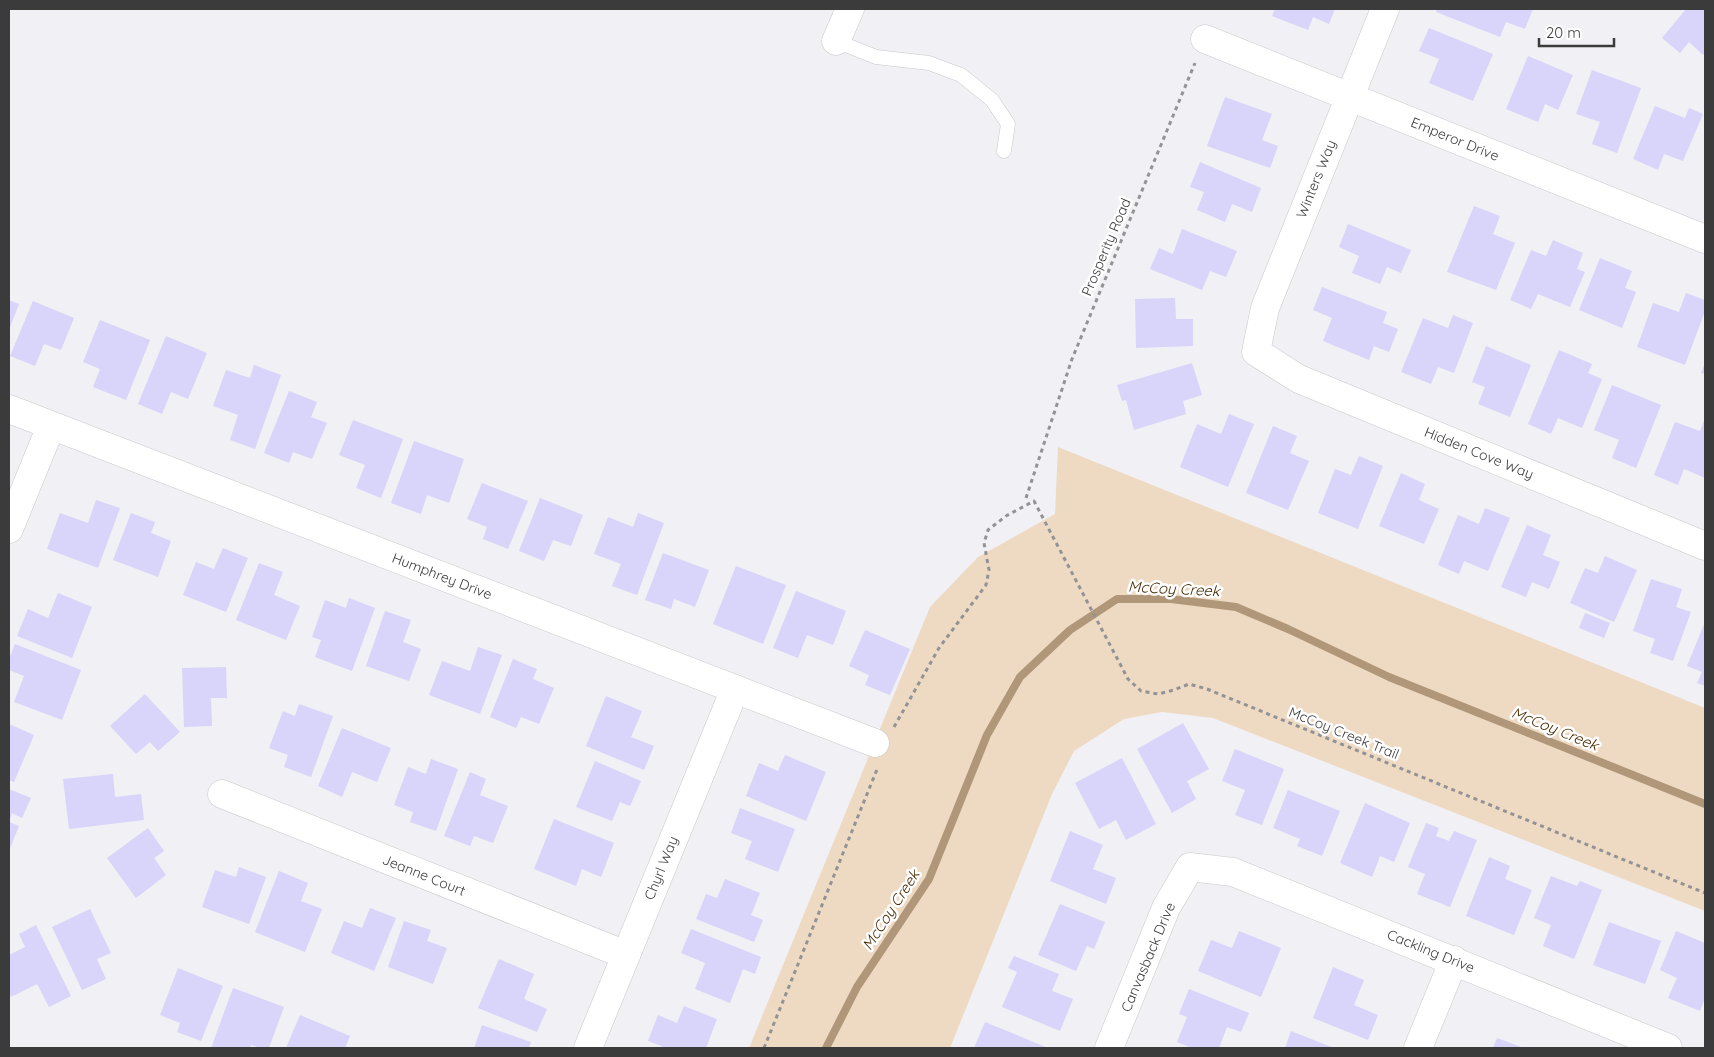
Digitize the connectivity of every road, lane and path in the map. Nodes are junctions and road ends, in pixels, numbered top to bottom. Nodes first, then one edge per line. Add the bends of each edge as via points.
1 (850, 9) edge
2 (1385, 9) edge
3 (1205, 39) joint
4 (836, 41) joint
5 (1349, 97) junction
6 (1004, 150) dead end
7 (1705, 239) edge
8 (1256, 352) joint
9 (9, 409) edge
10 (51, 426) junction
11 (1026, 498) dead end
12 (9, 530) edge
13 (1050, 532) dead end
14 (1705, 546) edge
15 (735, 689) junction
16 (875, 743) dead end
17 (222, 794) dead end
18 (1190, 867) joint
19 (1705, 893) edge
20 (626, 955) junction
21 (1454, 960) junction
22 (588, 1048) edge
23 (1109, 1048) edge
24 (1418, 1048) edge
25 (1668, 1048) edge

1 - 4 street
2 - 5 street, Winters Way
3 - 5 street, Emperor Drive
3 - 11 path, Prosperity Road via 1072,360
4 - 6 lane via 876,57 929,63 961,75 992,100 1008,124
5 - 7 street, Emperor Drive
5 - 8 street, Winters Way via 1265,308
8 - 14 street, Hidden Cove Way via 1300,379
9 - 10 street, Humphrey Drive
10 - 12 street
10 - 15 street, Humphrey Drive
13 - 19 path, McCoy Creek Trail via 1128,679 1141,691 1158,694 1188,684 1207,689
15 - 16 street, Humphrey Drive
15 - 20 street, Chyrl Way
17 - 20 street, Jeanne Court
18 - 21 street, Cackling Drive via 1232,872
18 - 23 street, Canvasback Drive via 1166,908
20 - 22 street, Chyrl Way
21 - 24 street
21 - 25 street, Cackling Drive

